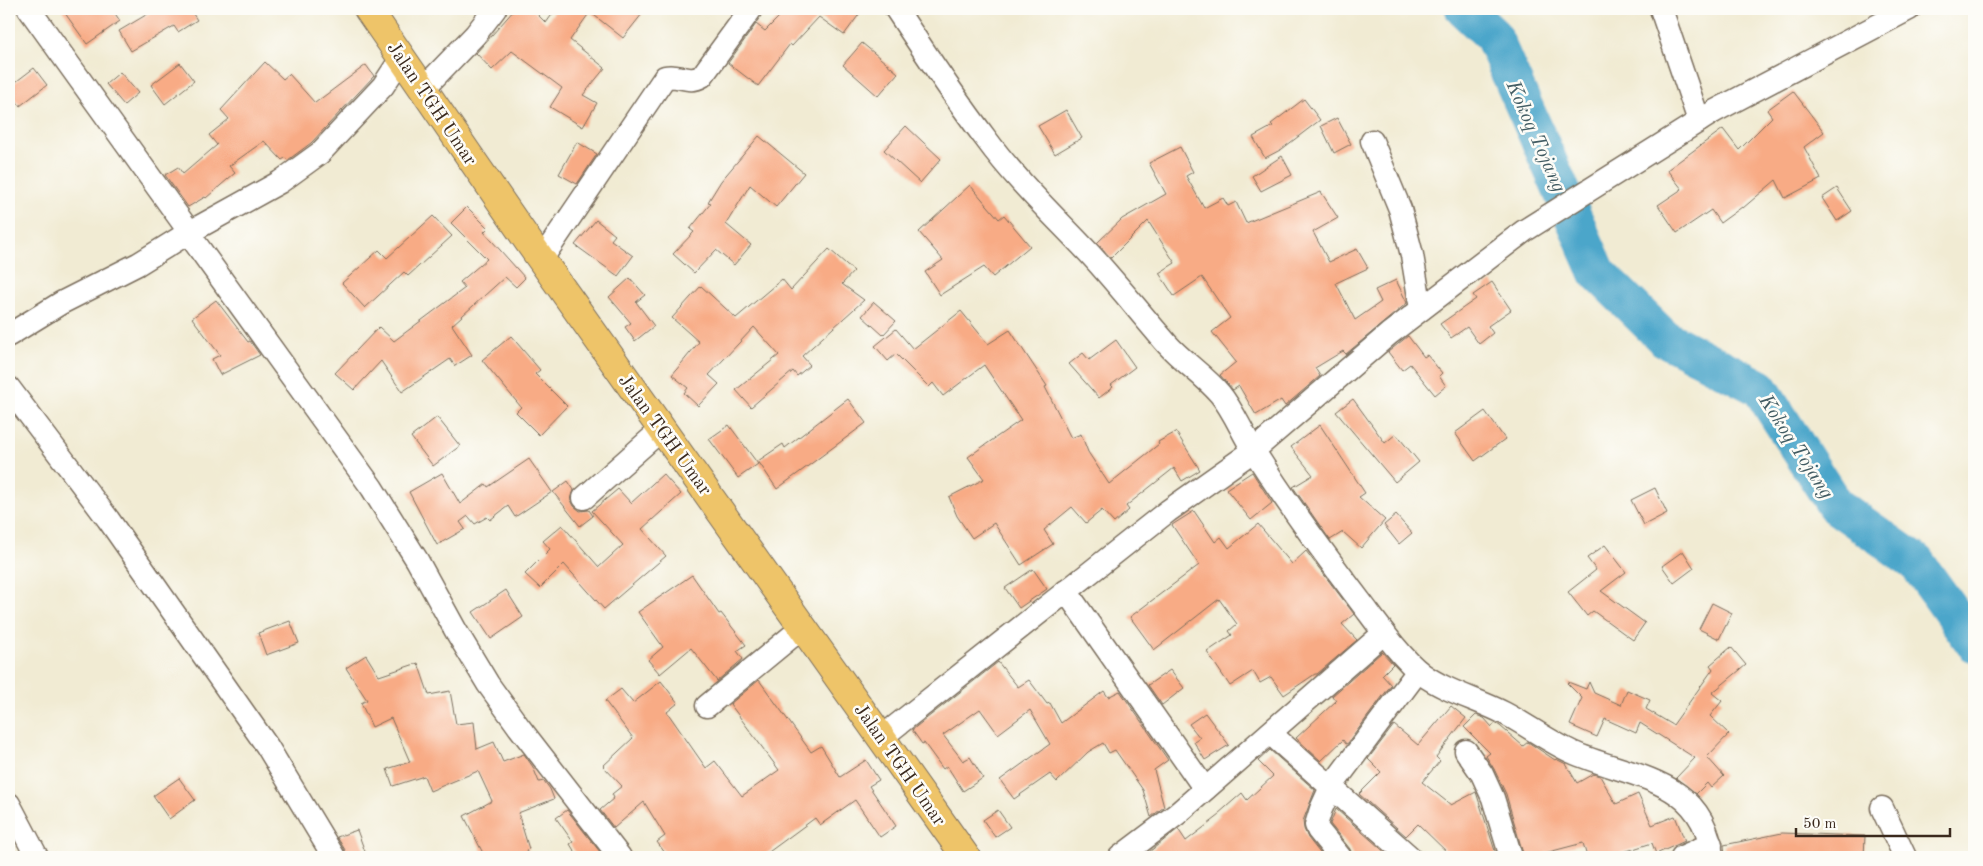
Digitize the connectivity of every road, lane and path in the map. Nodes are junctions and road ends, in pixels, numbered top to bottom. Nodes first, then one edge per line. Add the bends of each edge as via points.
1 (29, 9) edge
2 (368, 9) edge
3 (495, 9) edge
4 (751, 9) edge
5 (896, 9) edge
6 (1661, 9) edge
7 (1909, 9) edge
8 (402, 57) junction
9 (423, 89) junction
10 (1698, 121) junction
11 (1372, 142) dead end
12 (188, 233) junction
13 (541, 260) junction
14 (1422, 309) junction
15 (9, 335) edge
16 (9, 388) edge
17 (662, 429) junction
18 (1253, 451) junction
19 (584, 498) dead end
20 (1066, 591) junction
21 (803, 627) junction
22 (1384, 633) junction
23 (1418, 671) junction
24 (707, 706) dead end
25 (1270, 733) junction
26 (882, 737) junction
27 (1466, 751) dead end
28 (1331, 787) junction
29 (1206, 789) junction
30 (9, 804) edge
31 (1882, 808) dead end
32 (1712, 850) edge
33 (610, 854) edge
34 (37, 857) edge
35 (334, 857) edge
36 (966, 857) edge
37 (1120, 857) edge
38 (1340, 857) edge
39 (1410, 857) edge
40 (1511, 857) edge
41 (1682, 857) edge
42 (1906, 857) edge

1 - 12 street
2 - 8 main road, Jalan TGH Umar
3 - 9 street via 475,35
4 - 13 street via 702,76 687,81 675,76 665,77
5 - 18 street via 987,140 1170,348 1221,394
6 - 10 street
7 - 10 street
8 - 9 main road, Jalan TGH Umar
8 - 12 street via 383,86 320,153 280,182
9 - 13 main road, Jalan TGH Umar
10 - 14 street via 1524,230
11 - 14 street via 1400,209
12 - 15 street
12 - 33 street via 372,488 488,684
13 - 17 main road, Jalan TGH Umar
14 - 18 street
16 - 35 street via 108,519 267,746
17 - 19 street
17 - 21 main road, Jalan TGH Umar
18 - 20 street via 1168,511
18 - 22 street via 1326,557
20 - 26 street
20 - 29 street
21 - 24 street
21 - 26 main road, Jalan TGH Umar
22 - 23 street
22 - 25 street
23 - 28 street
23 - 32 street via 1434,683 1506,714 1549,741 1592,761 1664,785 1697,812
25 - 28 street
25 - 29 street
26 - 36 main road, Jalan TGH Umar
27 - 40 street via 1494,798
28 - 38 street via 1316,825
28 - 39 street
29 - 37 street
30 - 34 street
31 - 42 street
32 - 41 street

